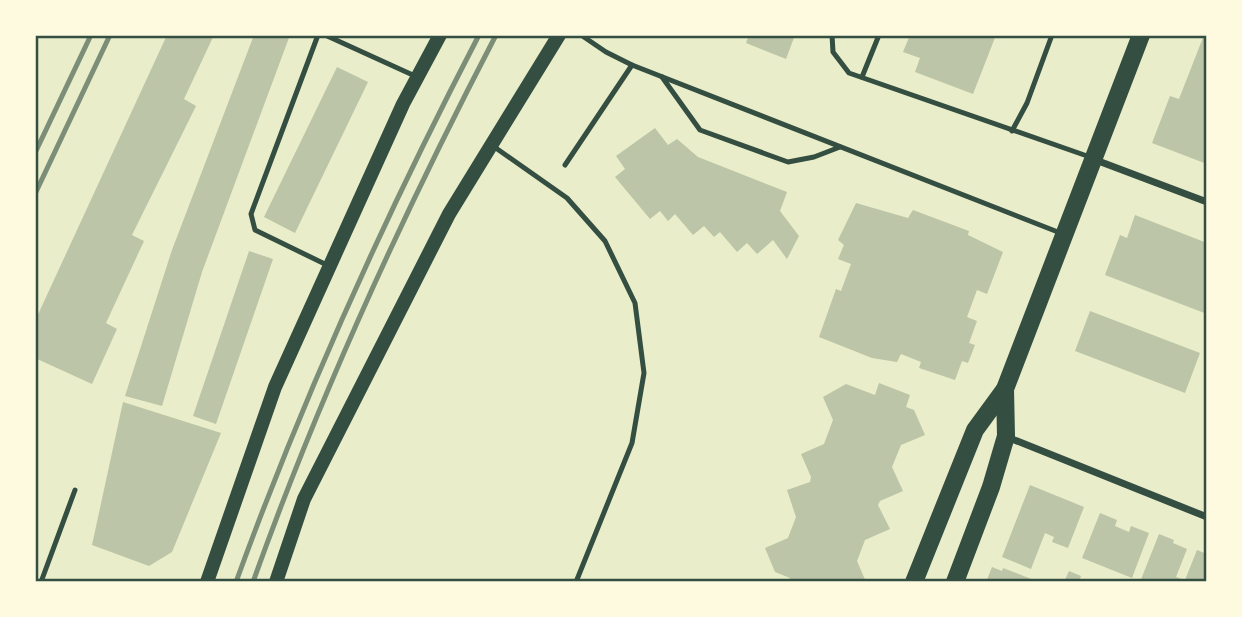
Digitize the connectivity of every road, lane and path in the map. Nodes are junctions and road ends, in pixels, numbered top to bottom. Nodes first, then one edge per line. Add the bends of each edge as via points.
1 (318, 35) edge
2 (325, 35) edge
3 (440, 35) edge
4 (559, 35) edge
5 (581, 35) edge
6 (832, 35) edge
7 (878, 35) edge
8 (1052, 35) edge
9 (1141, 35) edge
10 (632, 65) junction
11 (418, 77) junction
12 (662, 77) junction
13 (862, 78) junction
14 (1012, 131) junction
15 (491, 145) junction
16 (840, 147) junction
17 (1093, 158) junction
18 (565, 165) dead end
19 (1207, 202) edge
20 (1064, 234) junction
21 (329, 266) junction
22 (1005, 389) junction
23 (1006, 436) junction
24 (75, 490) dead end
25 (1207, 517) edge
26 (41, 582) edge
27 (207, 582) edge
28 (276, 582) edge
29 (576, 582) edge
30 (914, 582) edge
31 (955, 582) edge

1 - 21 lane via 251,214 255,230
2 - 11 lane
3 - 11 main road
4 - 15 main road
5 - 10 lane
6 - 13 lane via 833,52 849,73
7 - 13 lane
8 - 14 lane
9 - 17 main road
10 - 12 lane
10 - 18 lane
11 - 21 main road
12 - 16 lane
12 - 16 lane via 700,130 788,162
13 - 14 lane
14 - 17 lane
15 - 28 main road via 449,214 304,499
15 - 29 lane via 567,198 605,241 635,303 644,373 632,443
16 - 20 lane
17 - 19 street
17 - 20 main road
20 - 22 main road
21 - 27 main road via 275,387
22 - 23 main road
22 - 30 main road via 975,430
23 - 25 street
23 - 31 main road
24 - 26 lane

